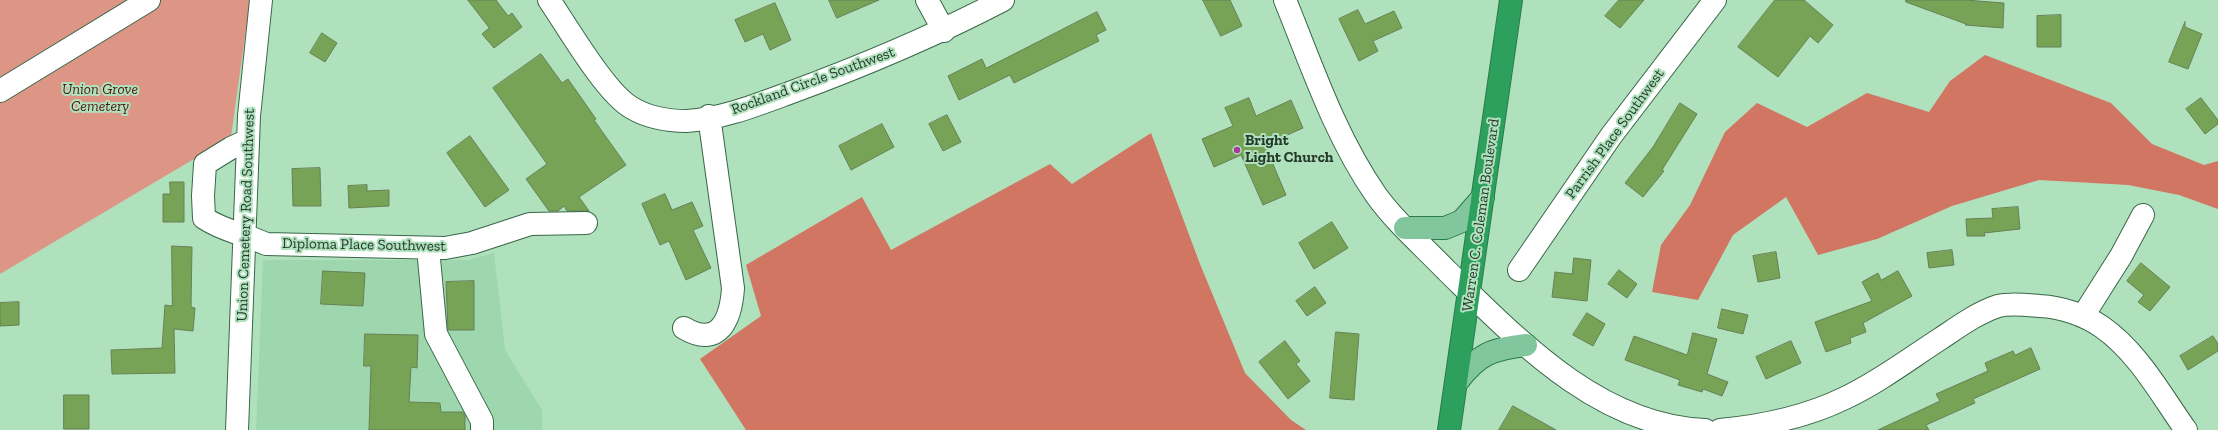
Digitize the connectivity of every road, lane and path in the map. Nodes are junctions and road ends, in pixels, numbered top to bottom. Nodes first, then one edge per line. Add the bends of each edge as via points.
1 (149, 0) edge
2 (261, 0) edge
3 (549, 0) edge
4 (927, 0) edge
5 (1003, 0) edge
6 (1285, 0) edge
7 (1511, 0) edge
8 (1715, 0) edge
9 (944, 31) junction
10 (0, 91) edge
11 (709, 116) junction
12 (248, 140) junction
13 (1483, 197) junction
14 (2143, 214) dead end
15 (586, 223) dead end
16 (1405, 228) junction
17 (245, 234) junction
18 (428, 248) junction
19 (1519, 270) dead end
20 (1470, 293) junction
21 (2083, 316) junction
22 (684, 328) dead end
23 (1526, 345) junction
24 (1456, 382) junction
25 (237, 430) edge
26 (482, 430) edge
27 (1449, 430) edge
28 (1705, 430) edge
29 (1720, 430) edge
30 (2186, 430) edge

1 - 10 street
2 - 12 street, Union Cemetery Road Southwest
3 - 11 street, Rockland Circle Southwest via 607,84 620,100 631,108 654,118 669,120 688,121
4 - 9 street
5 - 9 street, Rockland Circle Southwest
6 - 16 street via 1329,108 1360,170 1376,195
7 - 13 highway, Warren C. Coleman Boulevard
8 - 19 street, Parrish Place Southwest via 1611,136
9 - 11 street, Rockland Circle Southwest via 852,70 758,104
11 - 22 street via 733,288 732,308 722,327 713,332 695,334
12 - 17 street, Union Cemetery Road Southwest
12 - 17 street, Diploma Place Southwest via 205,164 203,196 204,218 219,228
13 - 16 main road via 1462,221 1451,226
13 - 20 highway, Warren C. Coleman Boulevard
14 - 21 street via 2121,256
15 - 18 street, Diploma Place Southwest via 530,224 472,243
16 - 20 street
17 - 18 street, Diploma Place Southwest via 266,244
17 - 25 street, Union Cemetery Road Southwest
18 - 26 street via 436,334 482,421
20 - 23 street
20 - 24 highway, Warren C. Coleman Boulevard
21 - 29 street via 2051,307 2009,304 1998,306 1970,319 1894,370 1846,398 1802,415 1756,426
21 - 30 street via 2102,327 2137,361
23 - 24 main road via 1489,352 1468,366
23 - 28 street via 1570,381 1604,401 1671,426
24 - 27 highway, Warren C. Coleman Boulevard

